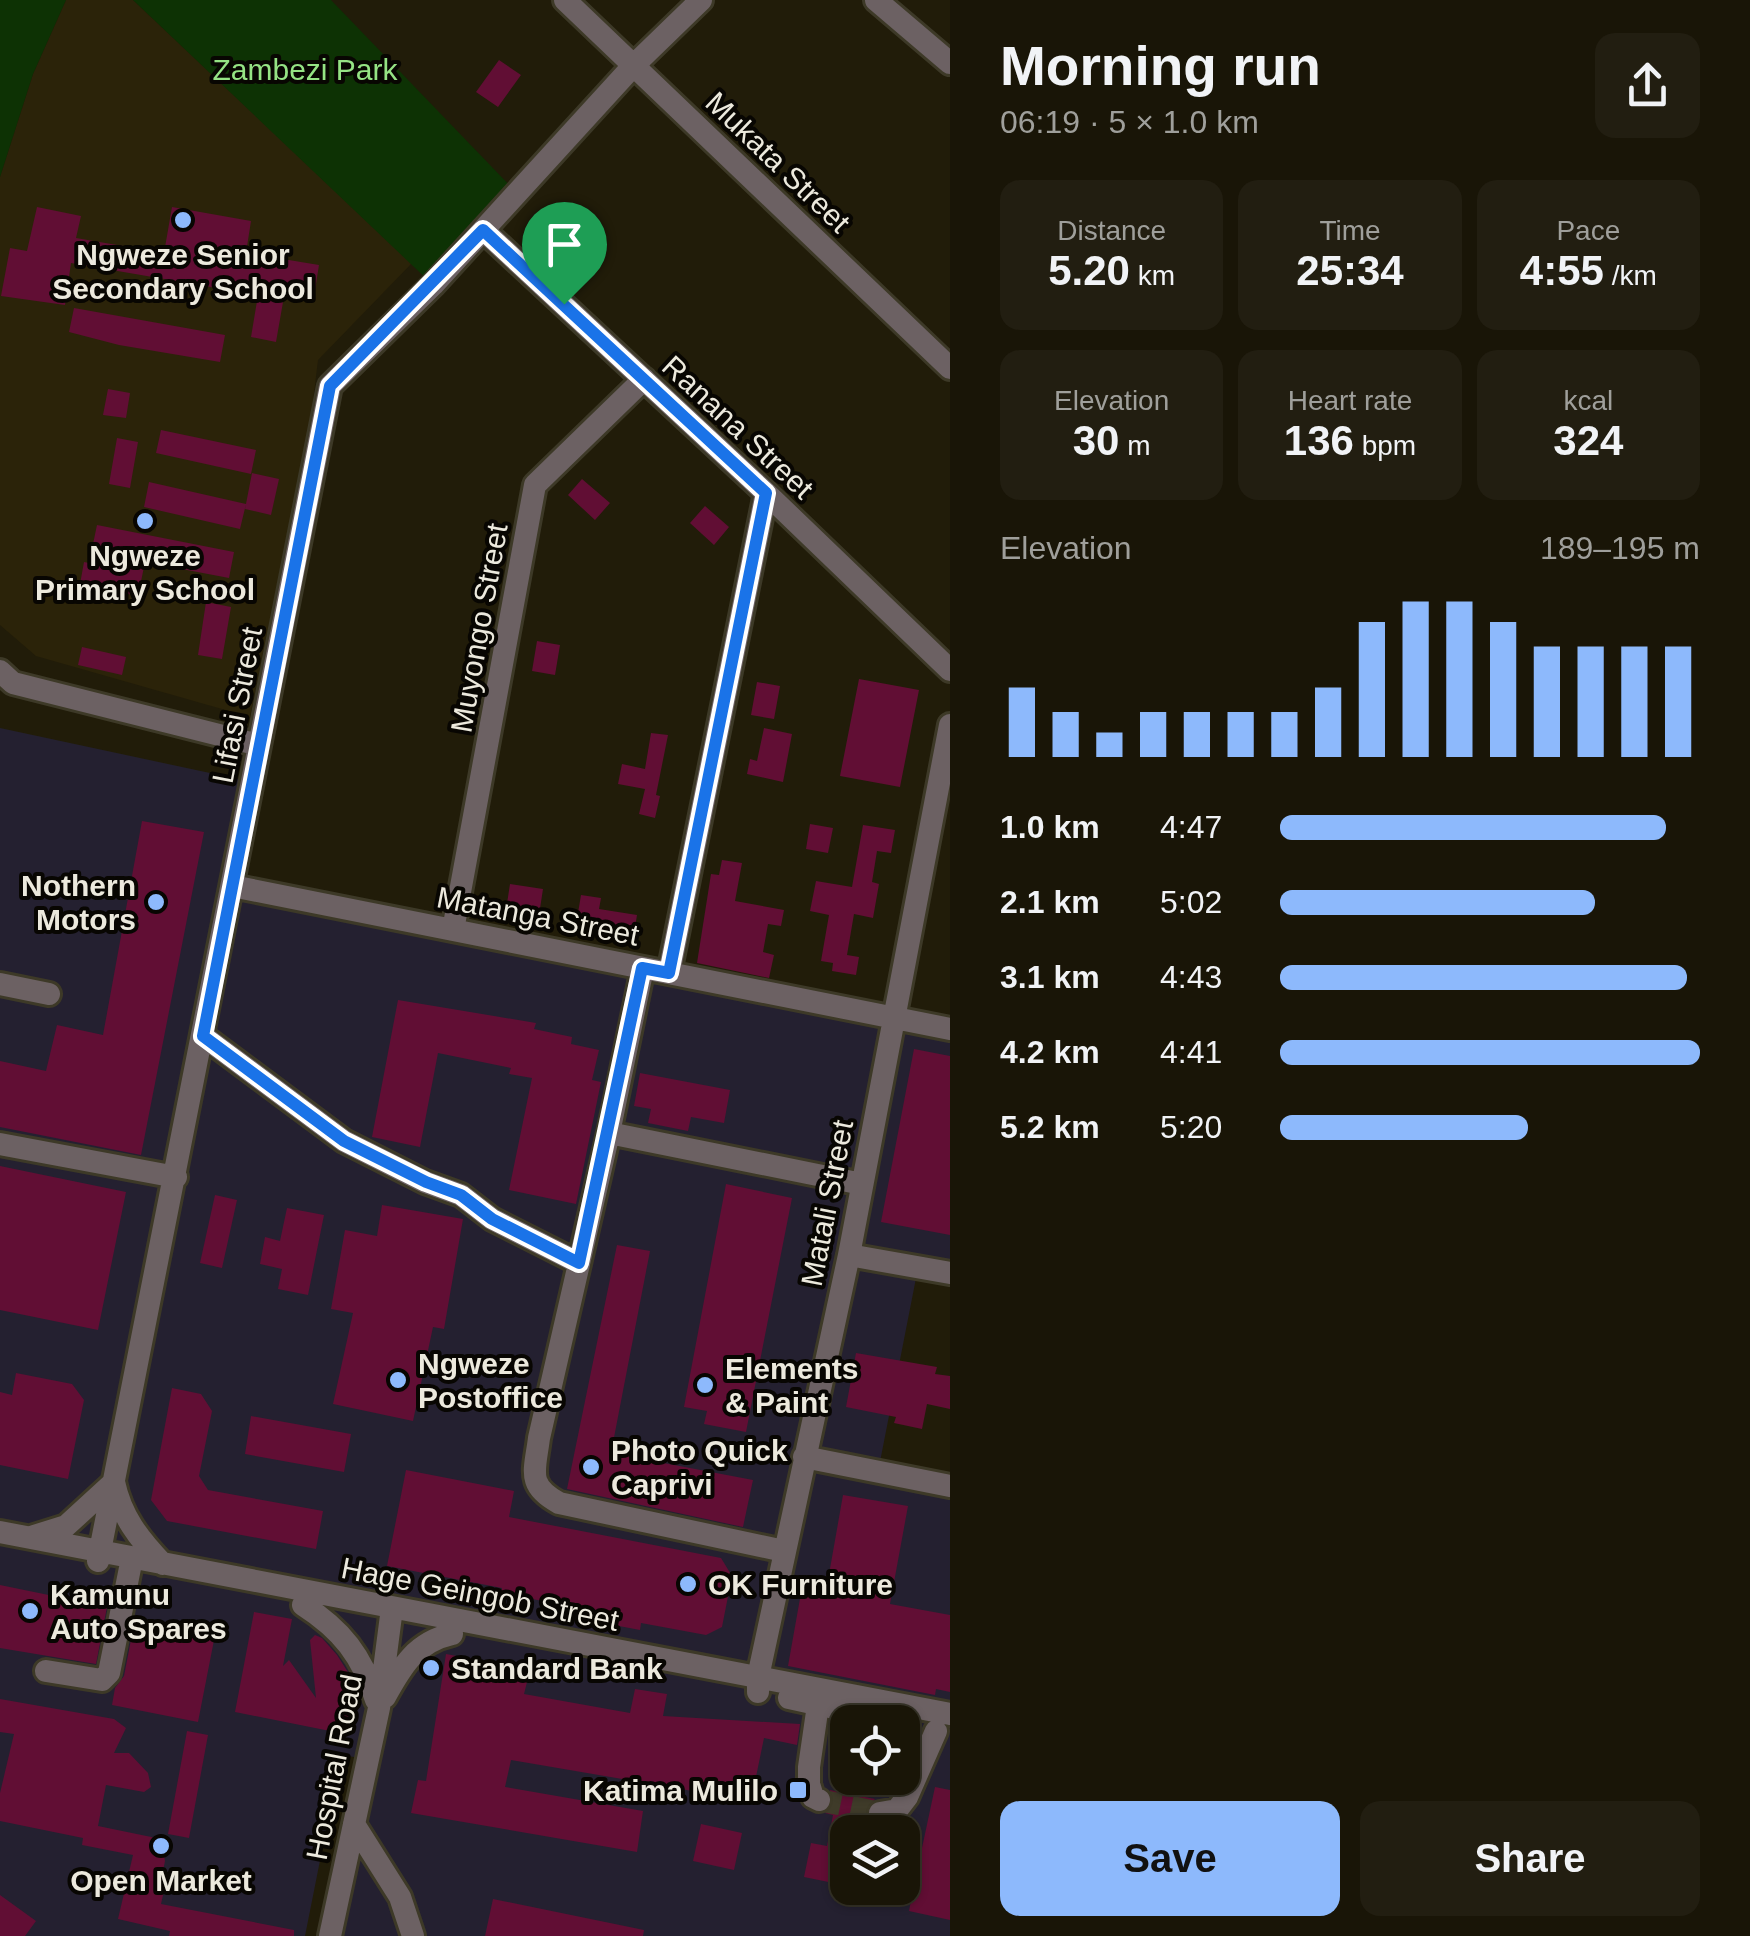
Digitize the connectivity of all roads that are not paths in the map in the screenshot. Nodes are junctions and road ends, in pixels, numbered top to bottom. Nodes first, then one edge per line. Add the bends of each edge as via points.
1 (565, 0) edge
2 (701, 0) edge
3 (876, 0) edge
4 (947, 55) edge
5 (633, 66) junction
6 (483, 230) junction
7 (950, 368) edge
8 (644, 379) junction
9 (766, 493) junction
10 (950, 670) edge
11 (0, 671) edge
12 (950, 725) edge
13 (260, 746) junction
14 (941, 812) edge
15 (232, 886) junction
16 (453, 930) junction
17 (642, 968) junction
18 (669, 973) junction
19 (0, 984) edge
20 (50, 994) dead end
21 (894, 1018) junction
22 (950, 1028) edge
23 (203, 1036) junction
24 (609, 1133) junction
25 (0, 1144) edge
26 (176, 1177) junction
27 (862, 1184) junction
28 (849, 1255) junction
29 (579, 1263) junction
30 (950, 1273) edge
31 (804, 1458) junction
32 (114, 1482) junction
33 (950, 1486) edge
34 (0, 1532) edge
35 (28, 1537) junction
36 (0, 1542) edge
37 (784, 1552) junction
38 (99, 1556) junction
39 (163, 1564) junction
40 (130, 1568) junction
41 (304, 1605) junction
42 (390, 1616) junction
43 (452, 1634) junction
44 (46, 1671) dead end
45 (758, 1684) junction
46 (818, 1705) junction
47 (379, 1708) junction
48 (830, 1708) edge
49 (920, 1724) edge
50 (945, 1726) edge
51 (819, 1800) dead end
52 (880, 1813) dead end
53 (354, 1824) junction
54 (330, 1936) edge
55 (414, 1936) edge

1 - 5 street, Mukata Street
2 - 5 street, Lifasi Street
3 - 4 street
5 - 6 street, Lifasi Street
5 - 7 street, Mukata Street
6 - 8 street, Ranana Street
6 - 13 street, Lifasi Street via 330,386
8 - 9 street, Ranana Street
8 - 16 street, Muyongo Street via 536,484
9 - 10 street, Ranana Street
9 - 18 street
11 - 13 street via 13,682
12 - 14 street, Matali Street
13 - 15 street, Lifasi Street
14 - 21 street, Matali Street
15 - 16 street, Matanga Street
15 - 23 street, Lifasi Street
16 - 17 street, Matanga Street
17 - 18 street, Matanga Street
17 - 24 street
18 - 21 street, Matanga Street
19 - 20 street
21 - 22 street, Matanga Street
21 - 27 street, Matali Street
23 - 26 street, Lifasi Street
23 - 29 street via 344,1141 461,1195 492,1219
24 - 27 street
24 - 29 street
25 - 26 street
26 - 32 street, Lifasi Street
27 - 28 street, Matali Street
28 - 30 street
28 - 31 street, Matali Street
29 - 37 street via 539,1438 534,1479 540,1493 559,1504
31 - 33 street
31 - 37 street, Matali Street
32 - 35 street via 66,1526
32 - 38 street, Lifasi Street
32 - 39 street via 119,1506
34 - 35 street, Hage Geingob Street
35 - 38 street, Hage Geingob Street
36 - 38 street, Hage Geingob Street
37 - 45 street, Matali Street
38 - 39 street, Hage Geingob Street
38 - 40 street, Hage Geingob Street
39 - 42 street, Hage Geingob Street
40 - 41 street, Hage Geingob Street
40 - 44 street via 110,1673 102,1680
41 - 42 street, Hage Geingob Street
41 - 47 street via 356,1651
42 - 43 street, Hage Geingob Street
42 - 45 street, Hage Geingob Street
42 - 47 street, Hospital Road
43 - 45 street, Hage Geingob Street
43 - 47 street via 411,1656
45 - 46 street, Hage Geingob Street
45 - 50 street, Hage Geingob Street
46 - 48 street, Hage Geingob Street
46 - 51 street via 809,1784
47 - 53 street, Hospital Road
49 - 50 street, Hage Geingob Street
50 - 52 street via 907,1797 897,1810
53 - 54 street, Hospital Road
53 - 55 street via 400,1898

